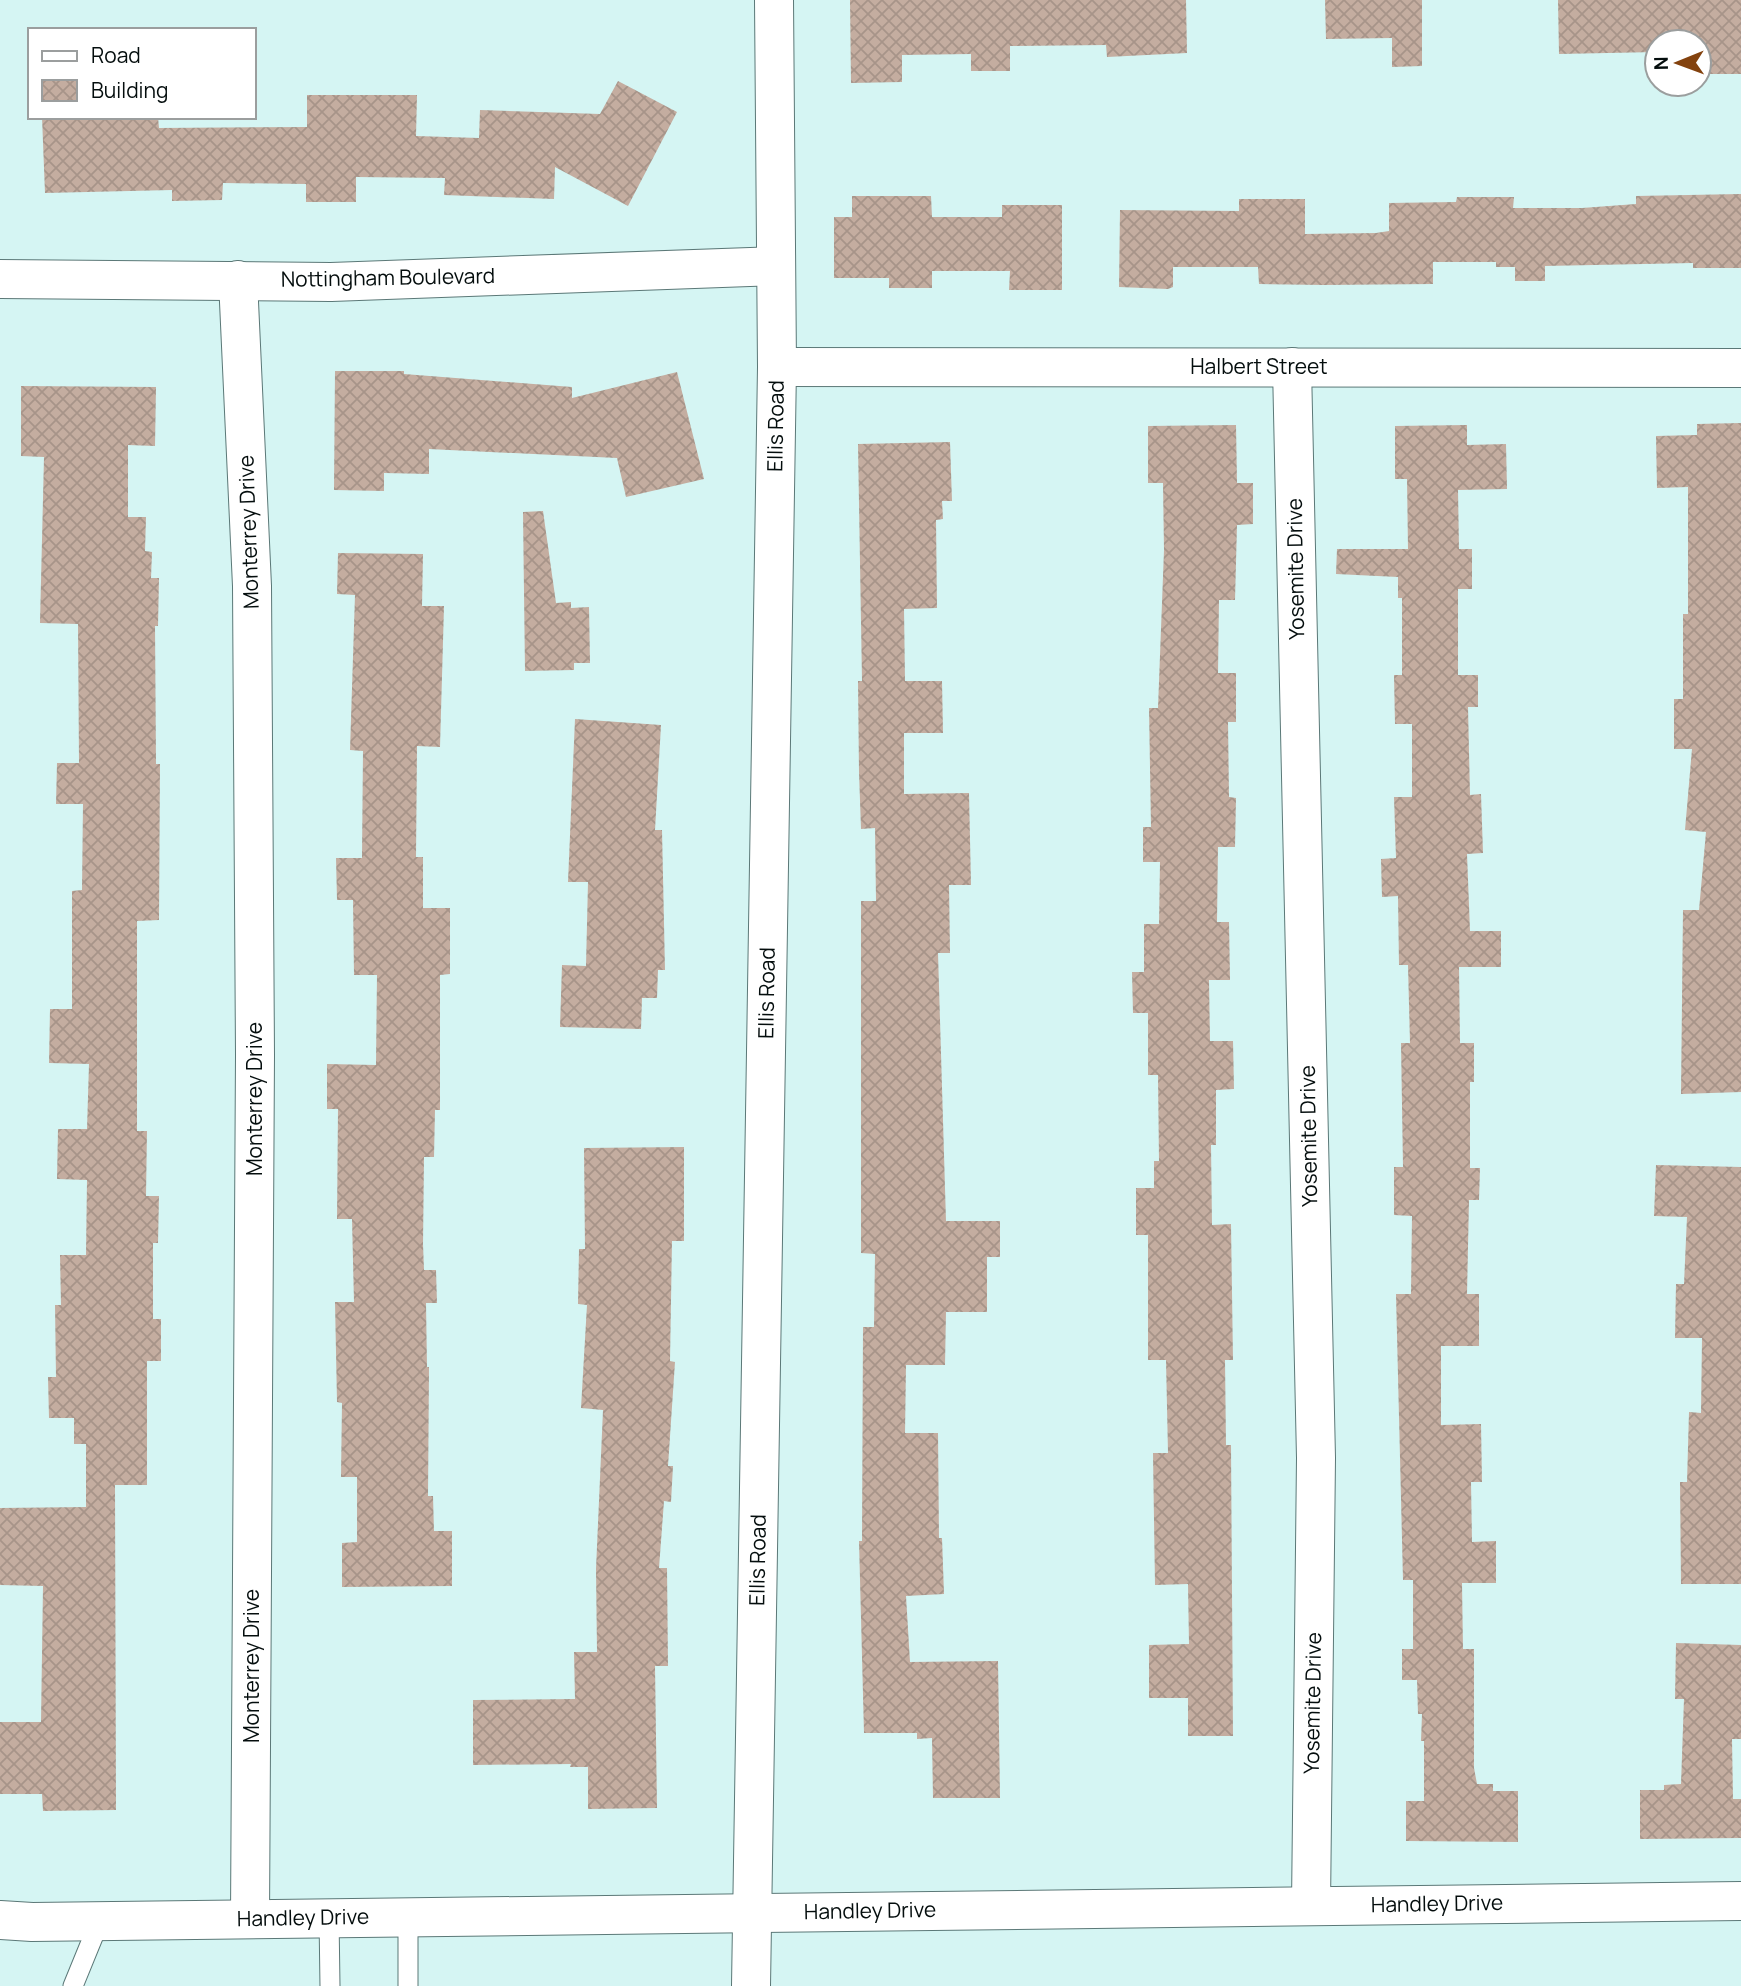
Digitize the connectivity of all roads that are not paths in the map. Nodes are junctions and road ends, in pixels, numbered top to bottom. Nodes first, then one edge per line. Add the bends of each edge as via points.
1 (774, 0) edge
2 (776, 267) junction
3 (0, 279) edge
4 (238, 280) junction
5 (777, 367) junction
6 (1292, 367) junction
7 (1741, 368) edge
8 (1741, 1901) edge
9 (1311, 1906) junction
10 (752, 1912) junction
11 (408, 1916) junction
12 (329, 1917) junction
13 (250, 1918) junction
14 (0, 1920) edge
15 (100, 1920) junction
16 (73, 1986) edge
17 (330, 1986) edge
18 (408, 1986) edge
19 (751, 1986) edge

1 - 2 street, Ellis Road
2 - 4 street, Nottingham Boulevard via 331,282
2 - 5 street, Ellis Road
3 - 4 street, Nottingham Boulevard
4 - 13 street, Monterrey Drive via 252,600 255,1055
5 - 6 street, Halbert Street
5 - 10 street, Ellis Road
6 - 7 street, Halbert Street
6 - 9 street, Yosemite Drive via 1316,1458
8 - 9 street, Handley Drive
9 - 10 street, Handley Drive
10 - 11 street, Handley Drive
10 - 19 street, Ellis Road
11 - 12 street, Handley Drive
11 - 18 lane
12 - 13 street, Handley Drive
12 - 17 lane
13 - 15 street, Handley Drive
14 - 15 street, Handley Drive
15 - 16 lane

